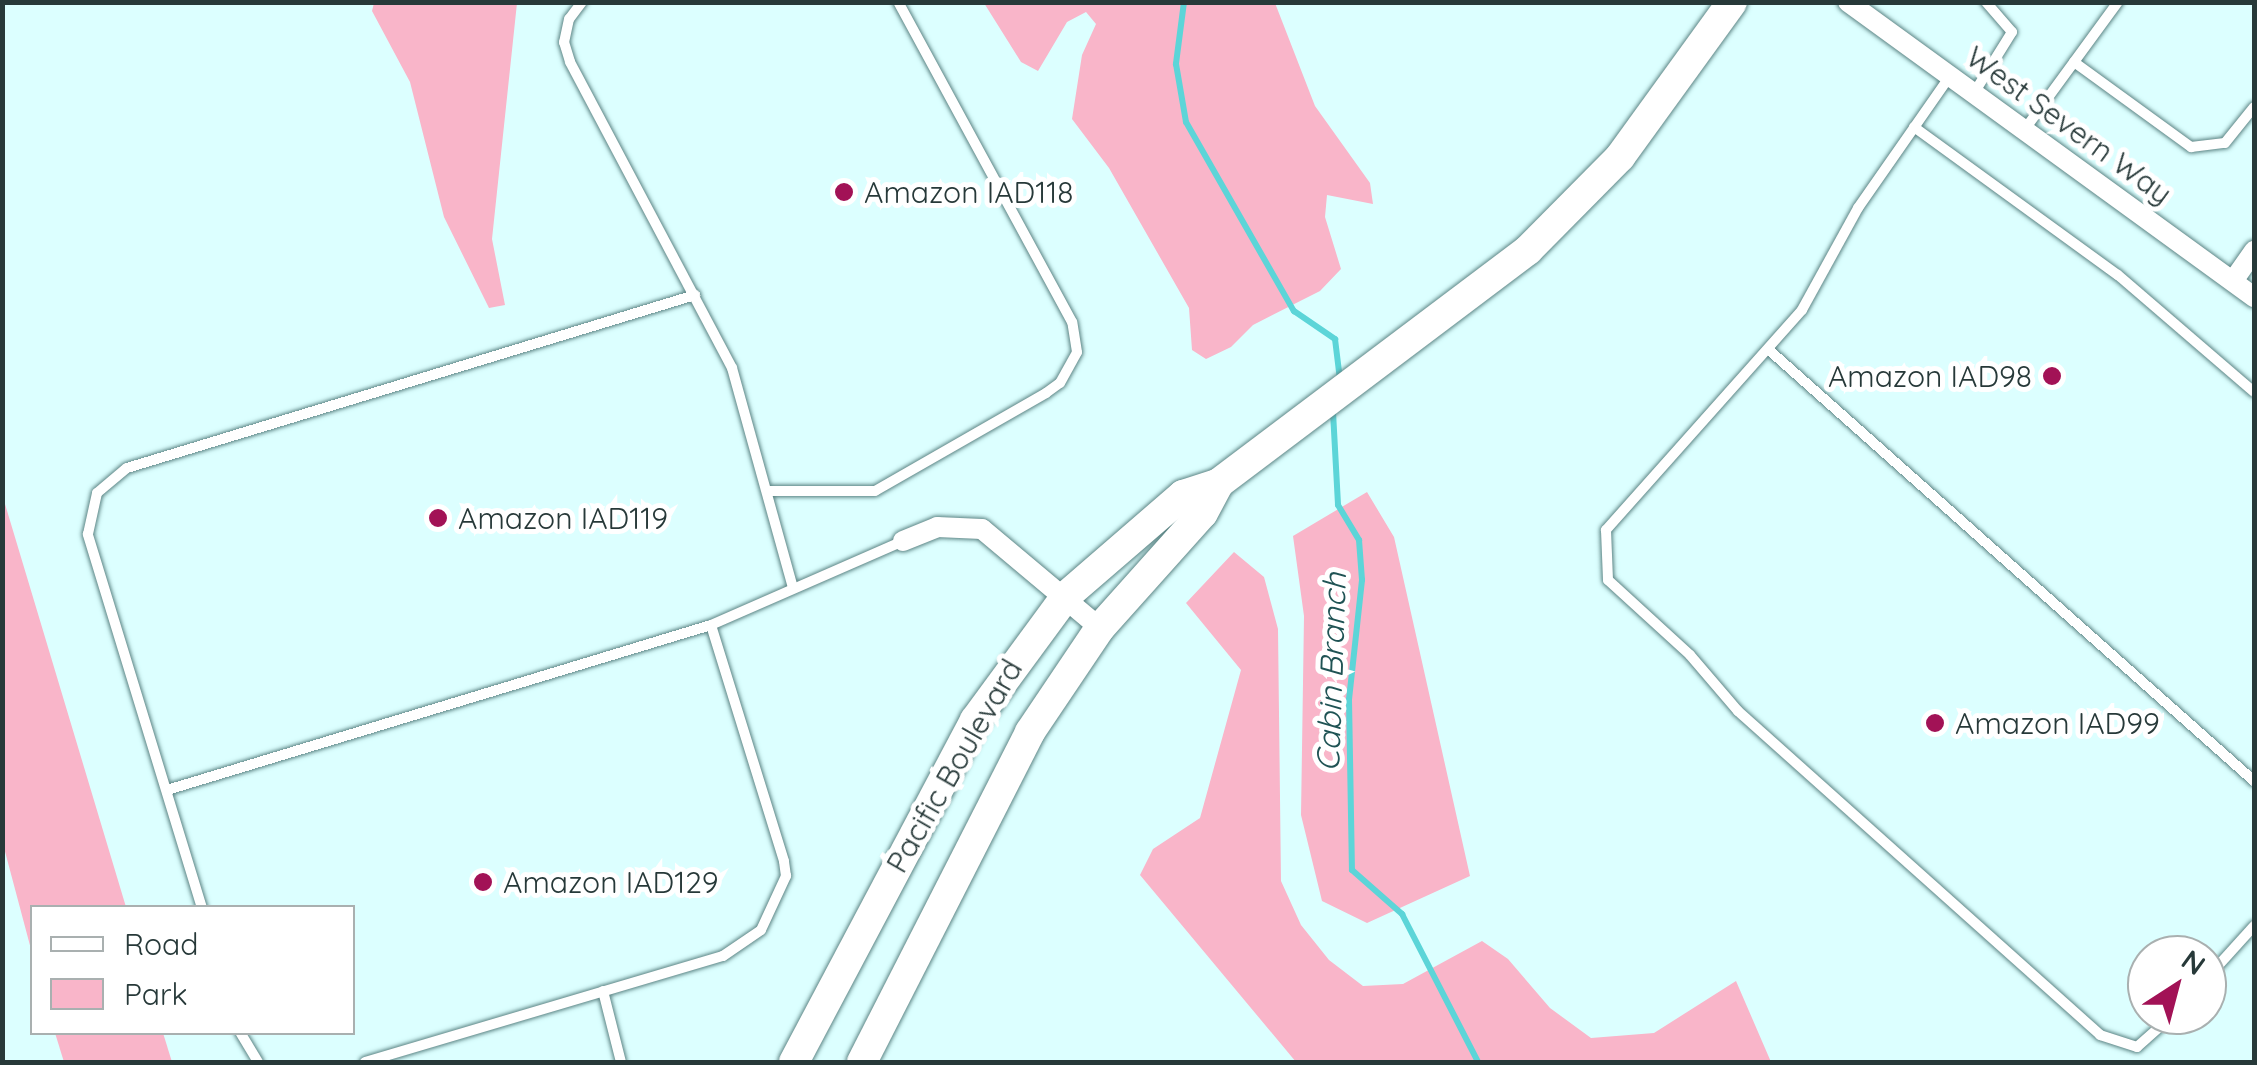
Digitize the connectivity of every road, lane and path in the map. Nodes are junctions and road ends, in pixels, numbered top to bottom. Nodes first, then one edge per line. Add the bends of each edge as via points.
1 (582, 2) edge
2 (898, 2) edge
3 (1732, 2) edge
4 (1848, 2) edge
5 (1986, 2) edge
6 (2118, 2) edge
7 (2074, 62) junction
8 (1950, 76) junction
9 (1974, 94) junction
10 (2254, 108) edge
11 (1914, 128) junction
12 (2024, 130) junction
13 (2254, 251) edge
14 (2233, 281) junction
15 (695, 295) junction
16 (2254, 297) edge
17 (1768, 350) junction
18 (2254, 392) edge
19 (1219, 483) junction
20 (766, 491) junction
21 (903, 541) joint
22 (794, 588) junction
23 (1066, 596) junction
24 (711, 625) junction
25 (1100, 628) junction
26 (2254, 781) edge
27 (167, 790) junction
28 (201, 905) edge
29 (2254, 926) edge
30 (2227, 956) edge
31 (603, 992) junction
32 (242, 1035) edge
33 (2150, 1035) edge
34 (258, 1062) edge
35 (365, 1062) edge
36 (621, 1062) edge
37 (794, 1062) edge
38 (862, 1062) edge

1 - 15 lane via 564,42 570,62
2 - 20 lane via 1072,322 1077,352 1067,374 1046,393 875,491
3 - 19 main road, Pacific Boulevard via 1601,179 1488,283
4 - 8 street, West Severn Way
5 - 9 lane via 2012,32
6 - 7 lane
7 - 10 lane via 2191,147 2226,143
7 - 12 lane
8 - 9 street, West Severn Way
8 - 11 lane
9 - 12 street, West Severn Way
11 - 17 lane via 1858,208 1802,310
11 - 18 lane via 2118,275
12 - 14 street, West Severn Way
13 - 14 street
14 - 16 street, West Severn Way
15 - 20 lane via 732,368
15 - 27 lane via 127,468 109,479 89,511 88,534
17 - 26 lane
17 - 33 lane via 1606,530 1608,580 1690,655 1738,712 2100,1035 2137,1047
19 - 23 main road, Pacific Boulevard via 1183,495
19 - 25 main road, Pacific Boulevard via 1203,513
20 - 22 lane
21 - 22 lane
21 - 23 street via 936,527 982,528
22 - 24 lane
23 - 25 street
23 - 37 main road, Pacific Boulevard via 975,720
24 - 27 lane
24 - 31 lane via 786,876 752,941
25 - 38 main road, Pacific Boulevard via 1030,732
27 - 28 lane
29 - 30 lane
31 - 35 lane
31 - 36 lane
32 - 34 lane

